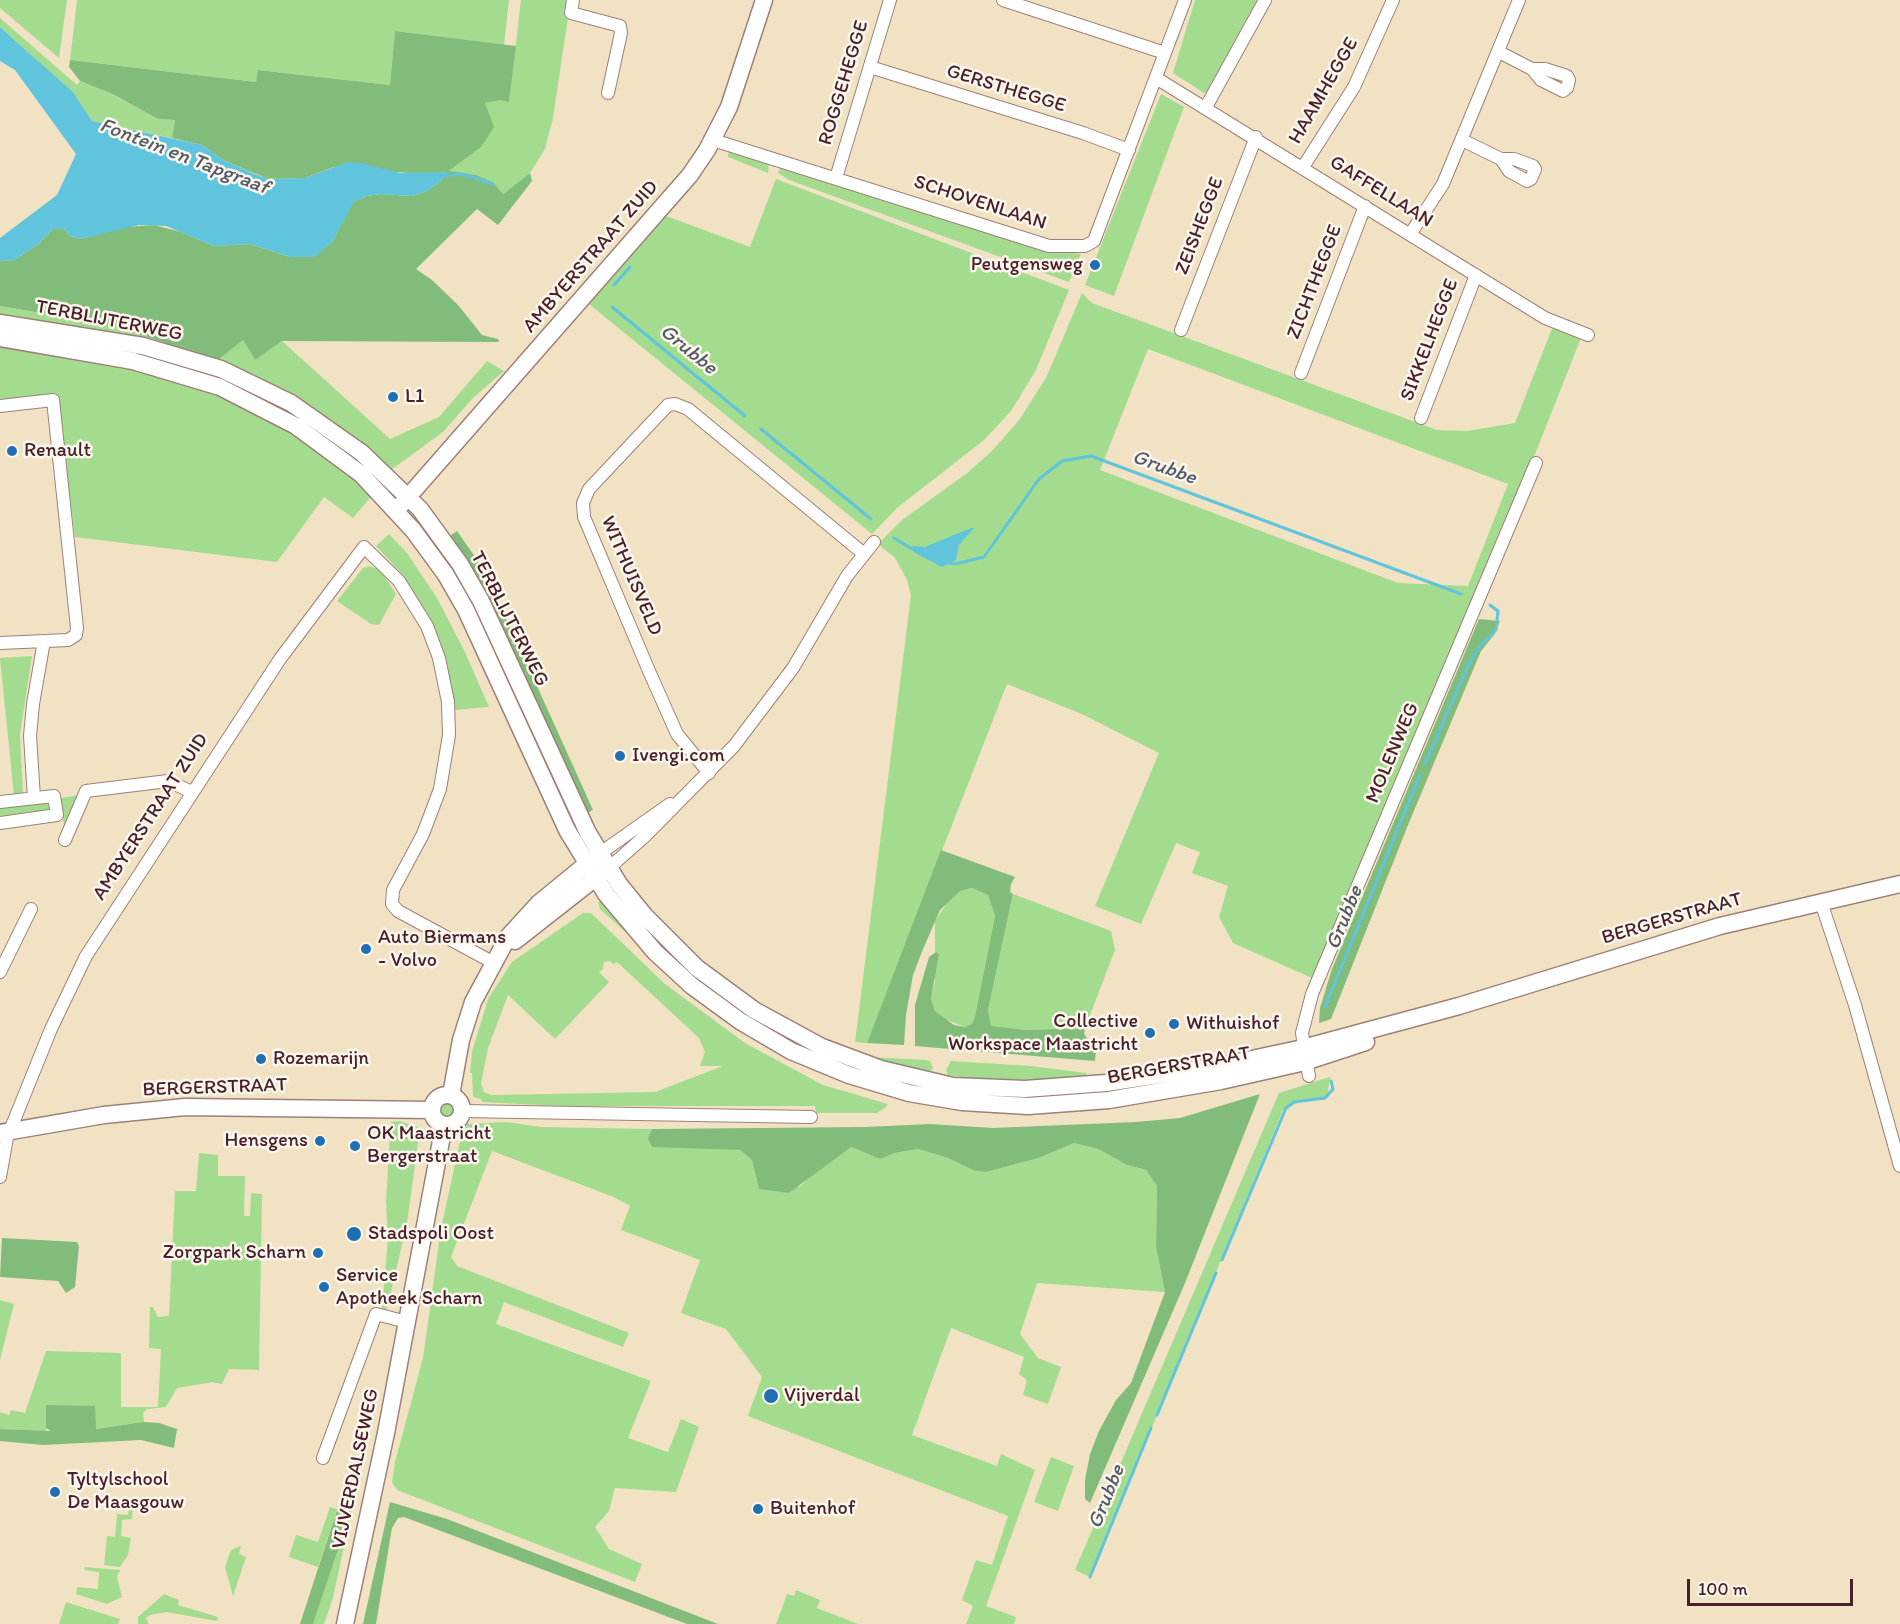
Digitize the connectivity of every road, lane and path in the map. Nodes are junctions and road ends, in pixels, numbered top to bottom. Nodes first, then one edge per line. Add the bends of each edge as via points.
1 (573, 0) edge
2 (764, 0) edge
3 (890, 0) edge
4 (1003, 0) edge
5 (1185, 0) edge
6 (1265, 0) edge
7 (1393, 0) edge
8 (1519, 0) edge
9 (1499, 52) junction
10 (1166, 53) junction
11 (870, 67) junction
12 (1532, 69) dead end
13 (1156, 78) junction
14 (608, 93) dead end
15 (1206, 107) junction
16 (1256, 137) junction
17 (713, 140) junction
18 (1462, 140) junction
19 (1129, 150) junction
20 (1501, 159) dead end
21 (1303, 167) junction
22 (836, 178) junction
23 (1365, 206) junction
24 (1411, 233) junction
25 (1476, 275) junction
26 (0, 323) edge
27 (1181, 330) dead end
28 (1588, 335) dead end
29 (0, 338) edge
30 (1302, 373) dead end
31 (0, 406) edge
32 (1421, 418) dead end
33 (1536, 463) dead end
34 (408, 497) junction
35 (397, 510) junction
36 (874, 542) dead end
37 (864, 554) junction
38 (44, 641) junction
39 (0, 643) edge
40 (709, 773) junction
41 (192, 792) junction
42 (34, 798) junction
43 (0, 802) edge
44 (0, 823) edge
45 (65, 840) dead end
46 (597, 866) junction
47 (1900, 884) edge
48 (1821, 902) junction
49 (31, 909) dead end
50 (6, 949) edge
51 (494, 963) junction
52 (0, 972) edge
53 (1306, 1062) junction
54 (898, 1082) joint
55 (451, 1095) junction
56 (432, 1110) junction
57 (462, 1111) junction
58 (811, 1117) dead end
59 (444, 1125) junction
60 (5, 1132) edge
61 (1900, 1166) edge
62 (0, 1178) edge
63 (407, 1322) junction
64 (323, 1458) dead end
65 (345, 1624) edge

1 - 14 street via 571,14 620,27
2 - 17 main road, AMBYERSTRAAT ZUID via 733,95
3 - 11 street, ROGGEHEGGE
4 - 10 street
5 - 10 street, SCHOVENLAAN
6 - 15 street
7 - 21 street, HAAMHEGGE via 1354,87
8 - 9 street
9 - 12 street
9 - 18 street
10 - 13 street, SCHOVENLAAN
11 - 19 street, GERSTHEGGE
11 - 22 street, ROGGEHEGGE
13 - 15 street, GAFFELLAAN
13 - 19 street, SCHOVENLAAN
15 - 16 street, GAFFELLAAN
16 - 21 street, GAFFELLAAN
16 - 27 street, ZEISHEGGE
17 - 22 street, SCHOVENLAAN
17 - 34 main road, AMBYERSTRAAT ZUID via 678,190
18 - 20 street
18 - 24 street via 1443,184
19 - 22 street, SCHOVENLAAN via 1094,241 1085,246 1049,246
21 - 23 street, GAFFELLAAN
23 - 24 street, GAFFELLAAN
23 - 30 street, ZICHTHEGGE
24 - 25 street, GAFFELLAAN
25 - 28 street, GAFFELLAAN via 1545,318
25 - 32 street, SIKKELHEGGE
26 - 34 main road, TERBLIJTERWEG via 143,346 221,369 272,393 325,425 362,453
29 - 35 main road, TERBLIJTERWEG via 133,361 187,375 244,397 332,450
31 - 38 street via 53,400 77,628 73,639
33 - 53 street, MOLENWEG via 1312,994 1302,1034
34 - 35 main road, AMBYERSTRAAT ZUID
34 - 46 main road, TERBLIJTERWEG via 443,539 481,601
35 - 46 main road, TERBLIJTERWEG via 433,556 466,610 547,788
36 - 37 street
37 - 40 street via 780,687
37 - 40 street, WITHUISVELD via 688,409 675,404 668,405 589,489 583,503 584,517 649,671 677,734
38 - 39 street
38 - 42 street via 30,736
40 - 46 street via 645,836
41 - 45 street via 168,782 87,791
41 - 51 street, AMBYERSTRAAT ZUID via 293,639 364,547 399,581 423,618 439,658 448,702 449,735 440,789 429,822 393,890 392,904 398,911
41 - 60 street, AMBYERSTRAAT ZUID via 86,956
42 - 43 street
42 - 44 street via 54,796 57,815
46 - 51 main road
46 - 54 main road, TERBLIJTERWEG via 612,903 655,952 725,1011 803,1057 849,1075
47 - 48 main road, BERGERSTRAAT
48 - 53 main road, BERGERSTRAAT via 1681,937 1363,1038
48 - 61 street via 1855,1005
49 - 50 street
50 - 52 street
51 - 55 main road via 478,990 465,1026
53 - 54 main road, BERGERSTRAAT via 1185,1088 1054,1105 962,1102
55 - 56 main road via 437,1098
55 - 57 main road via 459,1101
56 - 59 main road via 436,1120
56 - 60 main road, BERGERSTRAAT via 185,1107 104,1115
57 - 58 street
57 - 59 main road via 458,1121
59 - 63 main road, VIJVERDALSEWEG
60 - 62 street, AMBYERSTRAAT ZUID
63 - 64 street, VIJVERDALSEWEG via 376,1314
63 - 65 main road, VIJVERDALSEWEG

